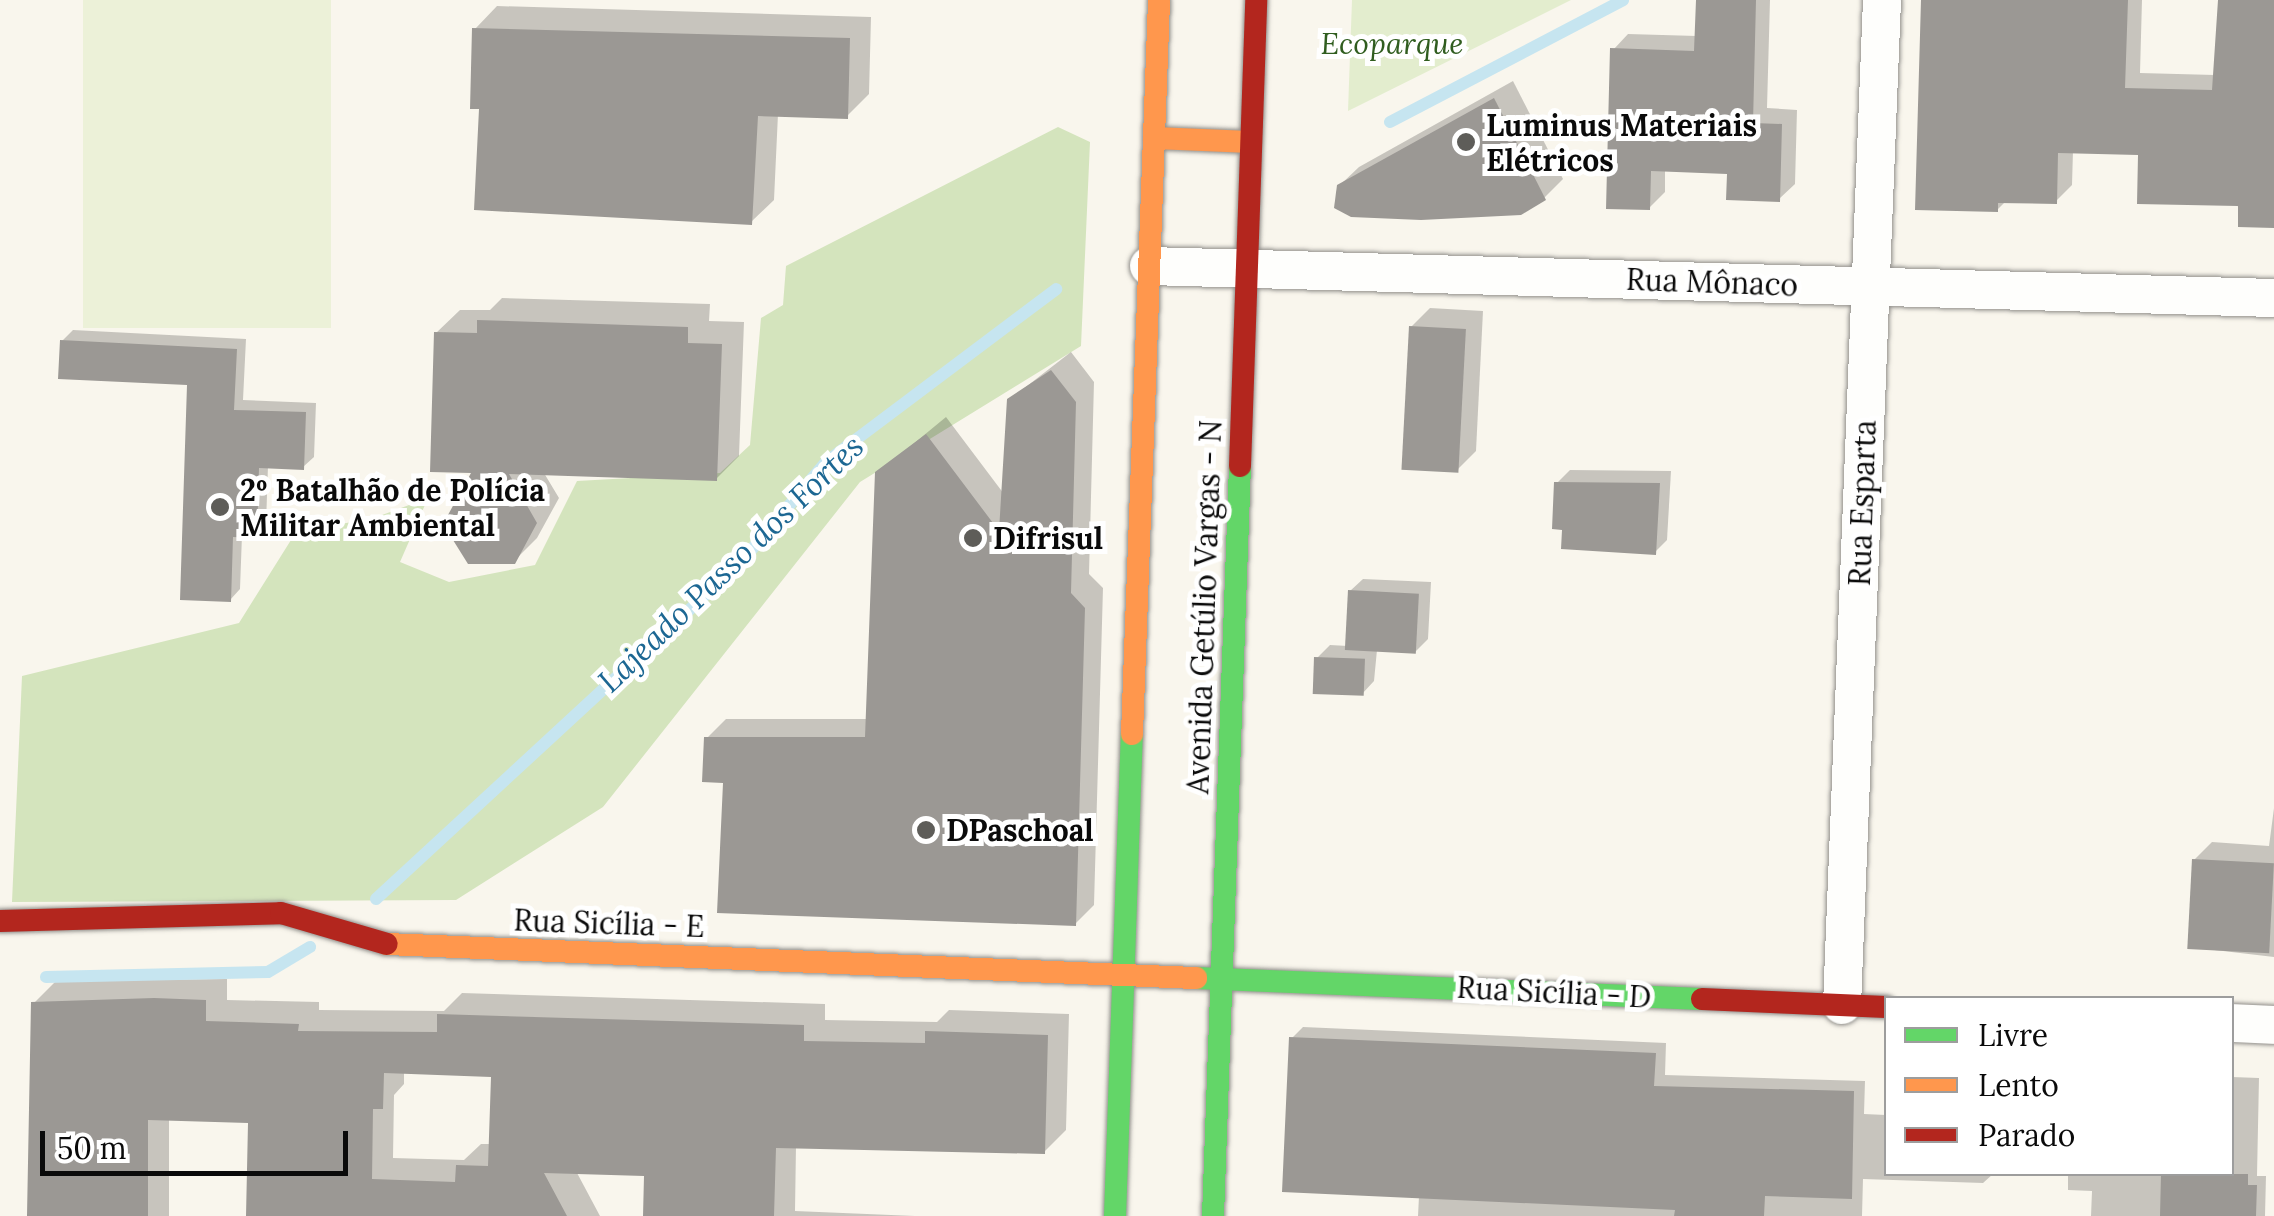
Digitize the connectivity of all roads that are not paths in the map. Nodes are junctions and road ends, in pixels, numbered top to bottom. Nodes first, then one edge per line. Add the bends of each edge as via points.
1 (1158, 0) edge
2 (1256, 0) edge
3 (1882, 0) edge
4 (1154, 138) junction
5 (1251, 142) junction
6 (1149, 266) junction
7 (1246, 269) junction
8 (1870, 286) junction
9 (2274, 298) edge
10 (0, 921) edge
11 (1124, 973) junction
12 (1221, 976) junction
13 (1842, 1005) junction
14 (1884, 1007) edge
15 (2234, 1023) edge
16 (2274, 1025) edge
17 (1115, 1216) edge
18 (1212, 1216) edge

1 - 4 street
2 - 5 street, Avenida Getúlio Vargas - N
3 - 8 street, Rua Esparta
4 - 5 street
4 - 6 street
5 - 7 street, Avenida Getúlio Vargas - N
6 - 7 street, Rua Mônaco
6 - 11 street
7 - 8 street, Rua Mônaco
7 - 12 street, Avenida Getúlio Vargas - N
8 - 9 street, Rua Mônaco
8 - 13 street, Rua Esparta
10 - 11 street, Rua Sicília - E via 281,913 386,944
11 - 12 street, Rua Sicília - E
11 - 17 street
12 - 13 street, Rua Sicília - D
12 - 18 street, Avenida Getúlio Vargas - N
13 - 14 street, Rua Sicília - D
15 - 16 street

